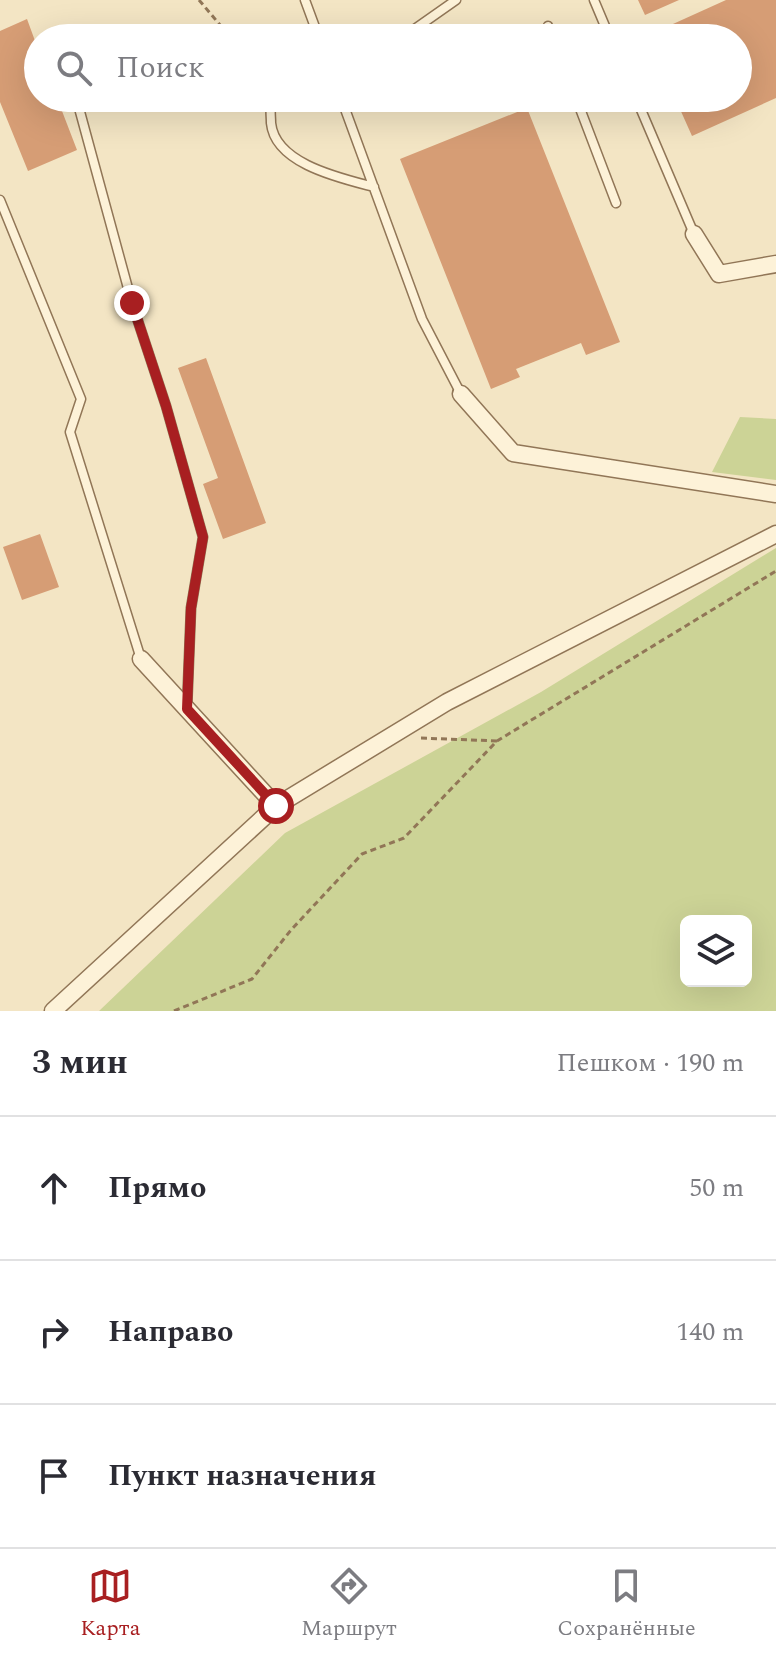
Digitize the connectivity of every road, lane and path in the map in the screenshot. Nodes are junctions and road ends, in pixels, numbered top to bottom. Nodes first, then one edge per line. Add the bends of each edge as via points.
1 (199, 0) edge
2 (305, 0) edge
3 (456, 0) edge
4 (594, 0) edge
5 (219, 24) edge
6 (314, 24) edge
7 (422, 24) edge
8 (604, 24) edge
9 (80, 112) edge
10 (271, 112) edge
11 (346, 112) edge
12 (581, 112) edge
13 (642, 112) edge
14 (374, 187) junction
15 (0, 200) edge
16 (616, 203) dead end
17 (694, 234) joint
18 (776, 264) edge
19 (461, 394) joint
20 (776, 494) edge
21 (776, 534) edge
22 (776, 571) edge
23 (141, 659) joint
24 (187, 709) junction
25 (420, 738) dead end
26 (497, 741) junction
27 (276, 806) junction
28 (53, 1011) edge
29 (174, 1011) edge

1 - 5 path
2 - 6 lane
3 - 7 lane
4 - 8 lane
9 - 24 lane via 203,537 191,608
10 - 14 lane via 273,135 290,155 329,175
11 - 14 lane
12 - 16 lane
13 - 17 lane
14 - 19 lane via 422,319
15 - 23 lane via 81,399 70,432
17 - 18 street via 719,274
19 - 20 street via 513,453
21 - 27 street via 447,702
22 - 26 path
23 - 24 street
24 - 27 street
25 - 26 path
26 - 29 path via 404,838 362,854 252,979
27 - 28 street

